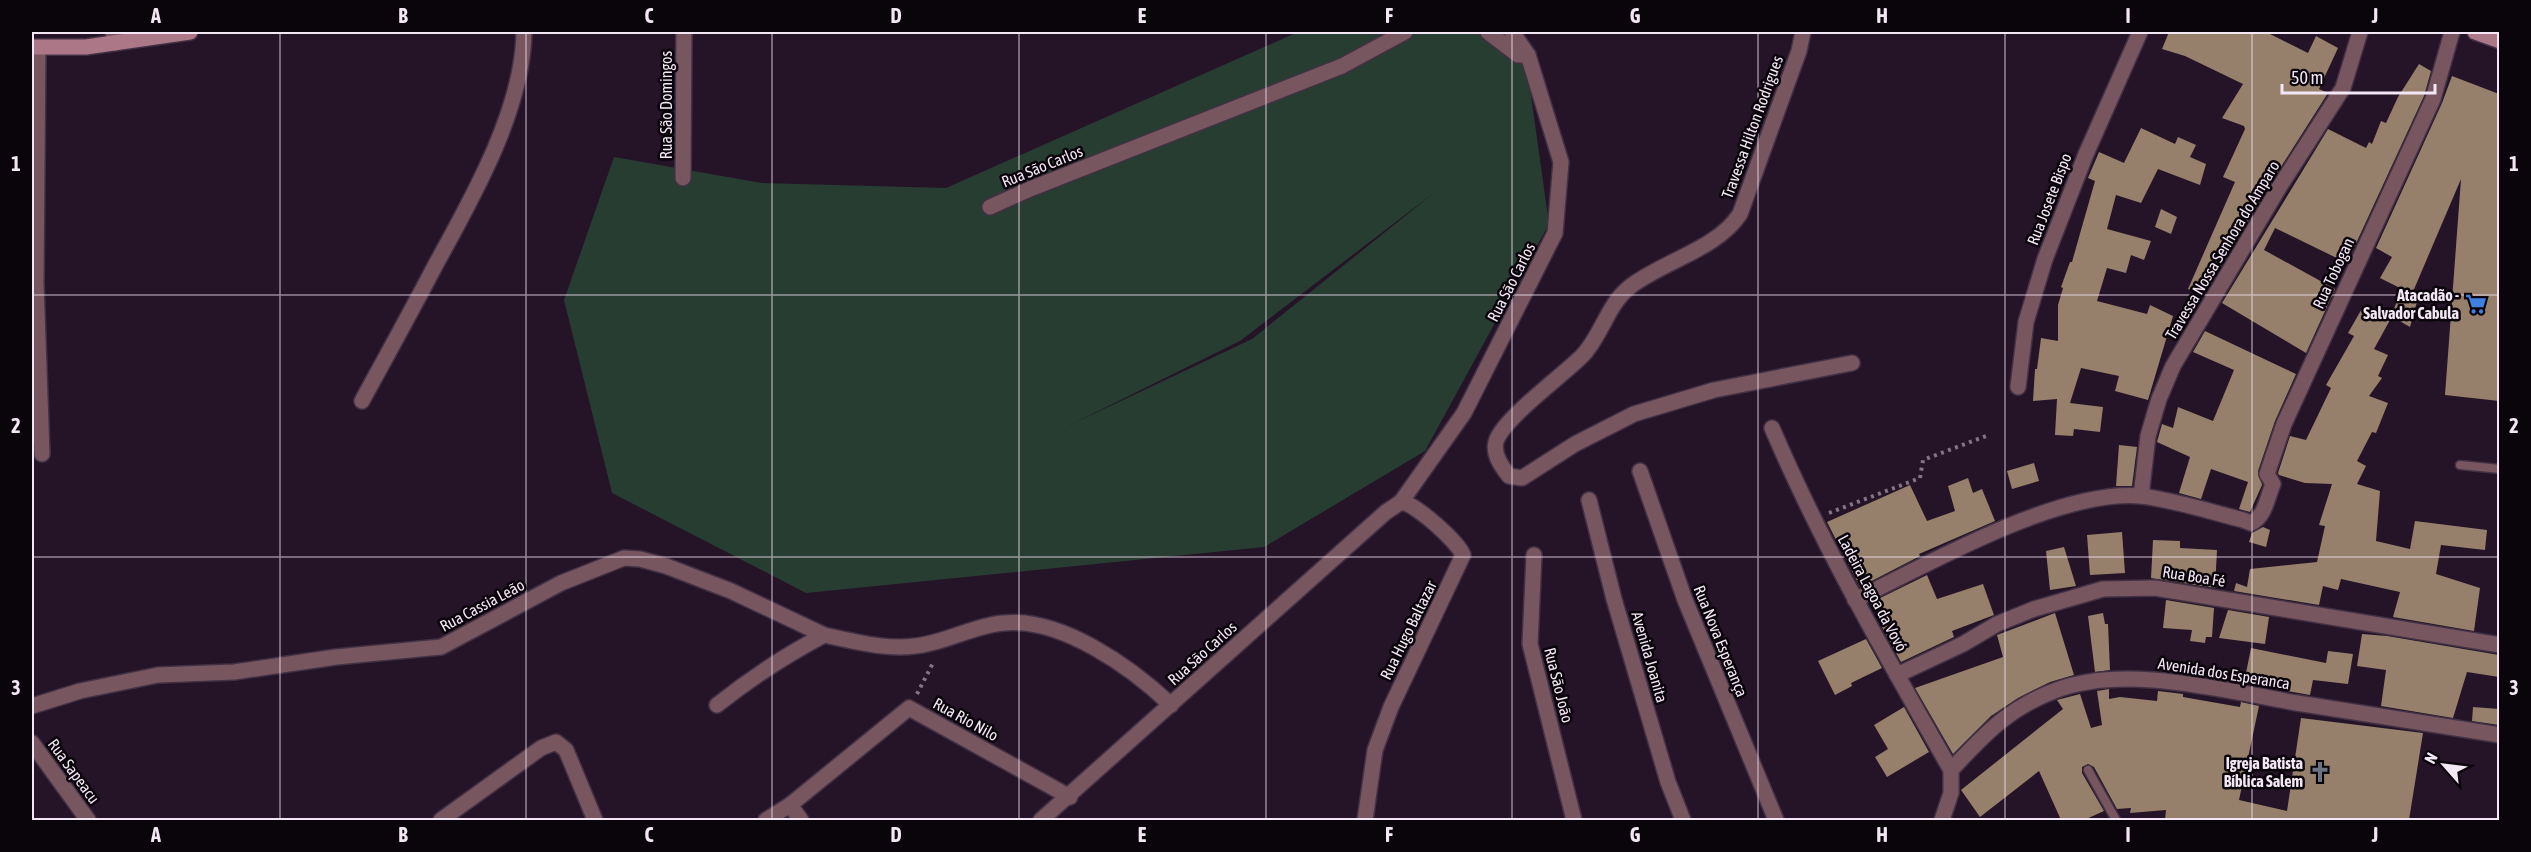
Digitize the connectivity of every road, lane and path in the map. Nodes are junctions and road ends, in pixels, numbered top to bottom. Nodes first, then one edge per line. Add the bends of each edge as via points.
1 (190, 32) edge
2 (524, 32) edge
3 (684, 32) edge
4 (1405, 32) edge
5 (1488, 32) edge
6 (1512, 32) edge
7 (1803, 32) edge
8 (2140, 32) edge
9 (2360, 32) edge
10 (2452, 32) edge
11 (2475, 32) edge
12 (114, 38) edge
13 (2499, 41) edge
14 (35, 47) edge
15 (1528, 55) junction
16 (34, 171) edge
17 (683, 178) dead end
18 (990, 207) dead end
19 (34, 282) edge
20 (1852, 363) dead end
21 (2019, 387) dead end
22 (362, 401) dead end
23 (1772, 428) dead end
24 (1986, 436) dead end
25 (42, 454) dead end
26 (2460, 465) dead end
27 (2499, 469) edge
28 (1640, 471) dead end
29 (2141, 496) junction
30 (1589, 500) dead end
31 (1401, 502) junction
32 (1814, 519) junction
33 (1534, 555) dead end
34 (1855, 600) junction
35 (824, 635) junction
36 (945, 640) junction
37 (2499, 645) edge
38 (1897, 675) junction
39 (717, 705) dead end
40 (1171, 705) junction
41 (32, 706) edge
42 (909, 708) junction
43 (2499, 735) edge
44 (32, 743) edge
45 (1951, 770) junction
46 (2088, 770) dead end
47 (1070, 797) junction
48 (790, 805) junction
49 (88, 820) edge
50 (441, 820) edge
51 (595, 820) edge
52 (766, 820) edge
53 (801, 820) edge
54 (1041, 820) edge
55 (1365, 820) edge
56 (1574, 820) edge
57 (1683, 820) edge
58 (1776, 820) edge
59 (1942, 820) edge
60 (2116, 820) edge

1 - 12 street
2 - 22 street via 524,57 479,187
3 - 17 street, Rua São Domingos
4 - 18 street, Rua São Carlos via 1342,66
5 - 15 street via 1518,56
6 - 15 street, Rua São Carlos
7 - 20 street, Travessa Hilton Rodrigues via 1740,214 1733,224 1719,237 1630,286 1610,308 1583,355 1514,418 1496,441 1498,460 1509,476 1522,478 1575,444 1634,414 1714,390
8 - 21 street, Rua Josete Bispo via 2045,259 2025,322
9 - 29 street, Travessa Nossa Senhora do Amparo via 2343,88 2173,366 2148,436
10 - 29 street, Rua Tobogan via 2433,99 2283,424 2267,474 2273,484 2259,518 2250,523
11 - 13 street
12 - 14 street via 75,48
14 - 16 street
15 - 31 street, Rua São Carlos via 1561,162 1555,233 1464,413
16 - 19 street
19 - 25 street
23 - 32 street, Ladeira Lagoa da Vovó
24 - 32 path via 1923,460 1920,478
26 - 27 lane
28 - 58 street, Rua Nova Esperança via 1685,600
29 - 34 street via 2080,501 1983,537
30 - 57 street, Avenida Joanita via 1664,771
31 - 40 street, Rua São Carlos
31 - 55 street, Rua Hugo Baltazar via 1413,506 1463,555 1391,707 1375,750
32 - 34 street, Ladeira Lagoa da Vovó
33 - 56 street, Rua São João via 1530,644
34 - 38 street, Ladeira Lagoa da Vovó
35 - 36 street, Rua Cassia Leão via 889,646
35 - 39 street via 771,666
35 - 41 street, Rua Cassia Leão via 731,591 666,566 624,558 561,583 441,647 234,672 158,675 80,691
36 - 40 street, Rua Cassia Leão via 979,626 1005,622 1061,633 1121,663
36 - 42 path
37 - 38 street, Rua Boa Fé via 2155,588 2103,589 1997,624
38 - 45 street, Ladeira Lagoa da Vovó
40 - 47 street, Rua São Carlos
42 - 47 street, Rua Rio Nilo
42 - 48 street, Rua Rio Nilo
43 - 45 street, Avenida dos Esperanca via 2157,679 2095,680 2056,690 2018,708 1988,730
44 - 49 street, Rua Sapeacu
45 - 59 street via 1951,793
46 - 60 lane
47 - 54 street, Rua São Carlos
48 - 52 street, Rua Rio Nilo
48 - 53 street
50 - 51 street via 556,742 566,750

